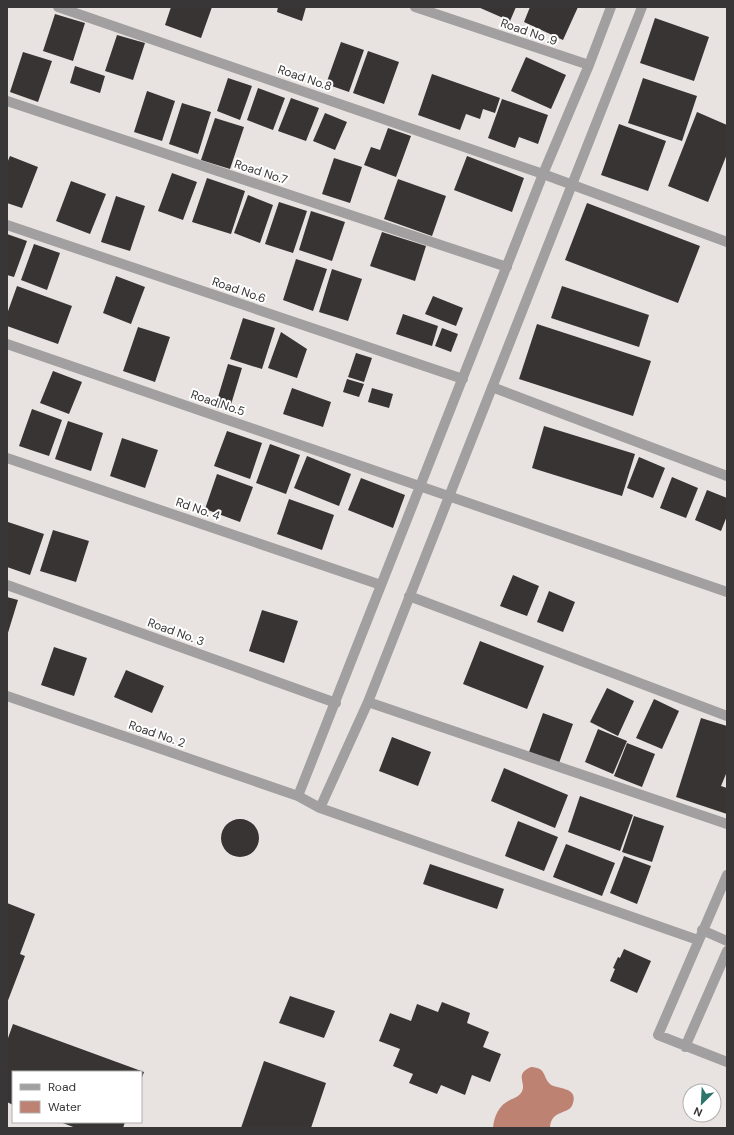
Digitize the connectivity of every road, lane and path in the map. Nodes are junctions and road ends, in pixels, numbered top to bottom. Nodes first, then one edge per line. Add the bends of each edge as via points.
1 (58, 7) edge
2 (415, 7) edge
3 (611, 7) edge
4 (642, 7) edge
5 (588, 66) junction
6 (7, 101) edge
7 (543, 174) junction
8 (572, 184) junction
9 (7, 225) edge
10 (727, 242) edge
11 (507, 267) junction
12 (7, 344) edge
13 (463, 379) junction
14 (492, 387) junction
15 (7, 458) edge
16 (727, 476) edge
17 (420, 487) junction
18 (449, 496) junction
19 (7, 585) edge
20 (381, 585) junction
21 (727, 592) edge
22 (409, 596) junction
23 (7, 696) edge
24 (368, 702) junction
25 (336, 703) junction
26 (727, 716) edge
27 (298, 796) junction
28 (320, 808) junction
29 (727, 824) edge
30 (727, 875) edge
31 (702, 930) junction
32 (698, 940) junction
33 (727, 941) edge
34 (727, 952) edge
35 (685, 1047) junction
36 (727, 1062) edge

1 - 7 street, Road No.8
2 - 5 street, Road No .9
3 - 5 street
4 - 8 street
5 - 7 street
6 - 11 street, Road No.7
7 - 8 street, Road No.8
7 - 11 street
8 - 10 street, Road No.8
8 - 14 street
9 - 13 street, Road No.6
11 - 13 street
12 - 17 street, Road No.5
13 - 17 street
14 - 16 street
14 - 18 street
15 - 20 street, Rd No. 4
17 - 18 street, Road No.5
17 - 20 street
18 - 21 street, Road No.5
18 - 22 street
19 - 25 street, Road No. 3
20 - 25 street
22 - 24 street
22 - 26 street
23 - 27 street, Road No. 2
24 - 28 street
24 - 29 street
25 - 27 street
27 - 28 street, Road No. 2
28 - 32 street, Road No. 2
30 - 31 street
31 - 32 street
31 - 33 street
32 - 35 street via 658,1035
34 - 35 street
35 - 36 street

